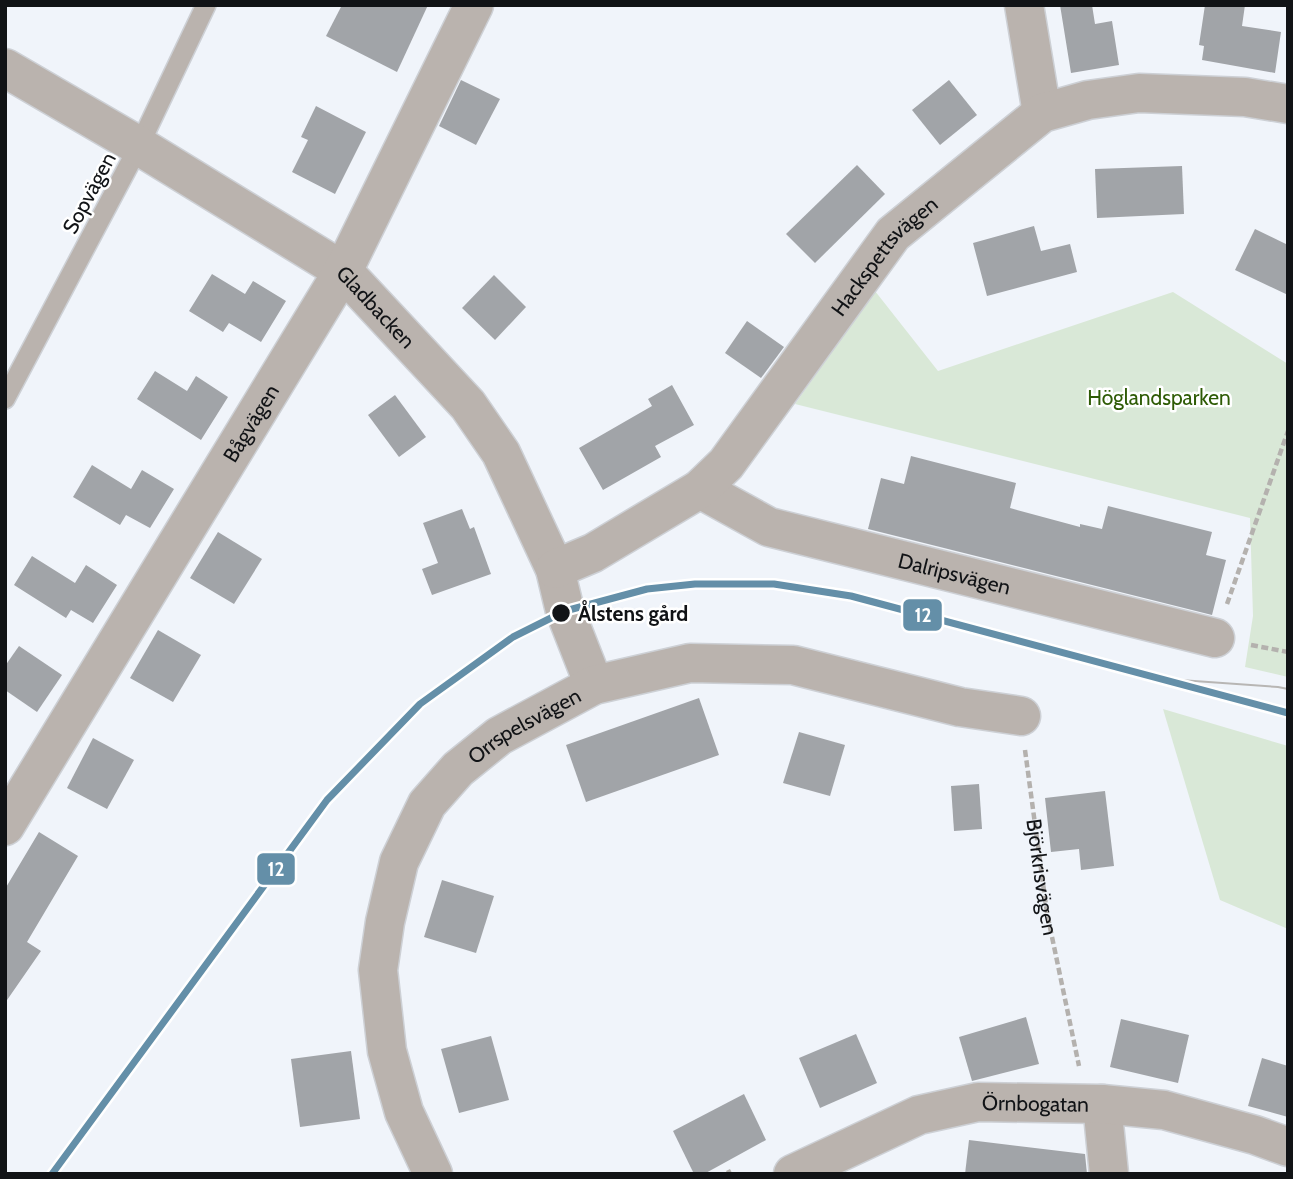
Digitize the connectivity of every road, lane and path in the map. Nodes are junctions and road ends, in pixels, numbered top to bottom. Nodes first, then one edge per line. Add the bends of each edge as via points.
1 (206, 5) edge
2 (474, 5) edge
3 (1024, 5) edge
4 (5, 68) edge
5 (1288, 104) edge
6 (1042, 113) junction
7 (139, 146) junction
8 (343, 271) junction
9 (5, 398) edge
10 (1288, 431) edge
11 (1286, 443) junction
12 (1288, 450) edge
13 (701, 489) junction
14 (555, 569) junction
15 (1215, 638) joint
16 (594, 685) junction
17 (1021, 716) joint
18 (5, 826) edge
19 (1073, 1037) dead end
20 (1102, 1104) junction
21 (1288, 1147) edge
22 (433, 1174) edge
23 (793, 1174) edge
24 (1109, 1174) edge

1 - 7 lane, Sopvägen
2 - 8 street, Bågvägen
3 - 6 street
4 - 7 street, Gladbacken
5 - 6 street, Hackspettsvägen via 1245,97 1139,93
6 - 13 street, Hackspettsvägen via 893,234 726,464
7 - 8 street, Gladbacken
7 - 9 lane, Sopvägen
8 - 14 street, Gladbacken via 468,405 501,453
8 - 18 street, Bågvägen
10 - 11 path
11 - 12 path
11 - 15 path
13 - 14 street, Hackspettsvägen via 593,553
13 - 15 street, Dalripsvägen via 769,527
14 - 16 street, Gladbacken via 565,611
16 - 17 street, Orrspelsvägen via 690,663 793,665 960,707
16 - 22 street, Orrspelsvägen via 499,736 458,769 427,804 399,862 378,970 382,1009 387,1051 404,1112
17 - 19 path, Björkrisvägen via 1047,913
20 - 21 street, Örnbogatan via 1164,1111
20 - 23 street, Örnbogatan via 978,1102 919,1115
20 - 24 street

